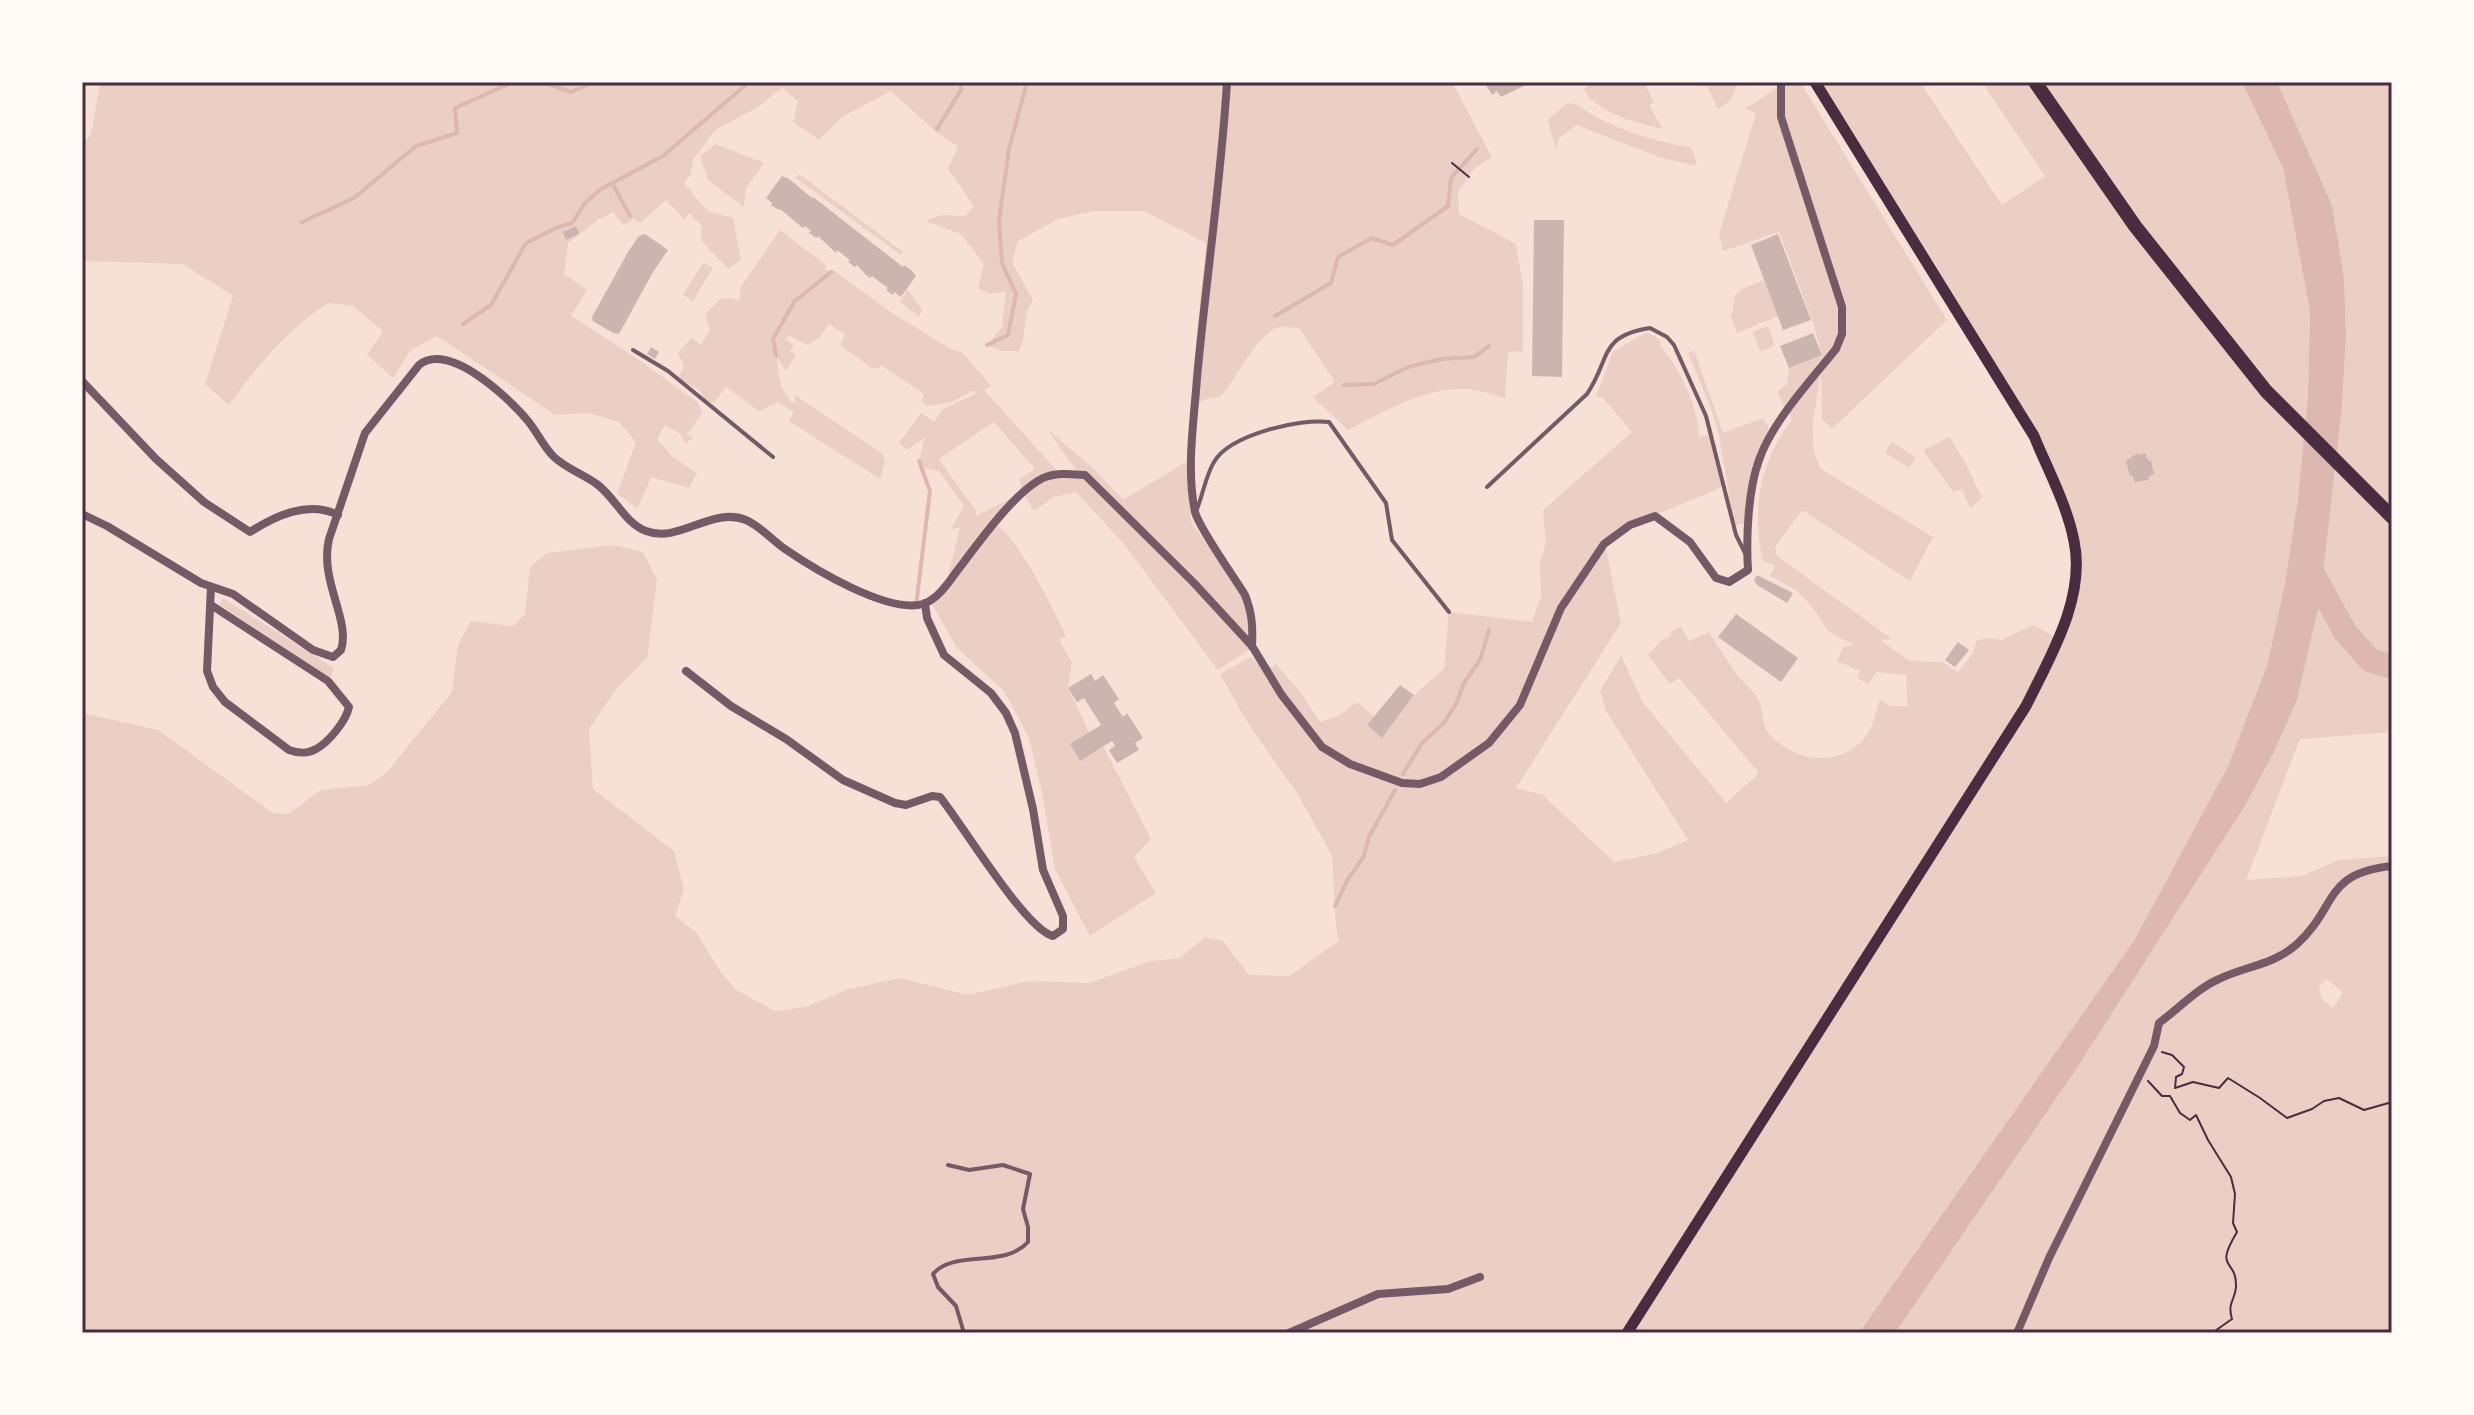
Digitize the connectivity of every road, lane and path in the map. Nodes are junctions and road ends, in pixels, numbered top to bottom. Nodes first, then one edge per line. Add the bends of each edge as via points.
1 (1227, 82) edge
2 (1815, 82) edge
3 (2035, 82) edge
4 (1780, 84) edge
5 (1452, 163) dead end
6 (1469, 177) dead end
7 (633, 350) dead end
8 (82, 381) edge
9 (773, 457) dead end
10 (1487, 487) dead end
11 (82, 514) edge
12 (1195, 514) junction
13 (338, 515) junction
14 (2392, 517) edge
15 (1747, 557) junction
16 (211, 587) junction
17 (925, 603) junction
18 (211, 605) junction
19 (1449, 612) dead end
20 (1252, 646) junction
21 (686, 671) dead end
22 (2392, 866) edge
23 (2154, 1046) junction
24 (2140, 1076) junction
25 (2392, 1102) edge
26 (948, 1165) dead end
27 (1480, 1277) dead end
28 (964, 1333) edge
29 (1289, 1333) edge
30 (1627, 1333) edge
31 (2017, 1333) edge
32 (2212, 1333) edge

1 - 12 street via 1192,448
2 - 30 main road via 2034,436 2074,542 2074,593 2026,706
3 - 14 highway via 2135,226 2266,391
4 - 15 street via 1781,117 1843,320 1836,349 1759,458
5 - 6 path
7 - 9 lane via 668,371
8 - 13 street via 156,459 204,502 250,532 301,509
10 - 15 lane via 1587,394 1610,344 1650,328 1674,345 1706,416 1736,535
11 - 16 street
12 - 19 lane via 1214,461 1228,445 1271,429 1329,422 1386,503 1392,540
12 - 20 street via 1245,595 1253,619
13 - 16 street via 326,566 344,636 333,657 233,594
13 - 17 street via 365,433 377,415 427,359 449,359 484,380 526,419 553,456 597,485 632,524 668,533 713,518 748,521 831,578 895,604
15 - 20 street via 1748,570 1729,582 1716,578 1690,542 1655,516 1613,536 1561,608 1520,705 1489,743 1441,777 1420,784 1380,777 1322,747 1265,672
16 - 18 street
17 - 20 street via 938,596 1023,493 1044,477 1085,475
17 - 21 street via 944,655 991,693 1015,733 1043,870 1063,916 1063,929 1053,936 1016,901 940,797 906,805 843,780
18 - 18 street via 328,681 349,707 347,718 317,749 289,750 218,696 207,671
22 - 23 street via 2344,881 2295,946 2268,963 2217,979 2159,1023
23 - 24 street
23 - 25 path via 2184,1067 2175,1088 2193,1082 2219,1088 2228,1078 2287,1118 2339,1098 2364,1110
24 - 31 street
24 - 32 path via 2162,1096 2170,1096 2190,1120 2196,1115 2231,1177 2237,1232 2225,1253 2236,1288 2228,1307 2232,1319
26 - 28 lane via 969,1170 1003,1165 1030,1174 1023,1209 1028,1242 1021,1251 953,1263 933,1274 956,1306
27 - 29 street via 1448,1289 1378,1294

